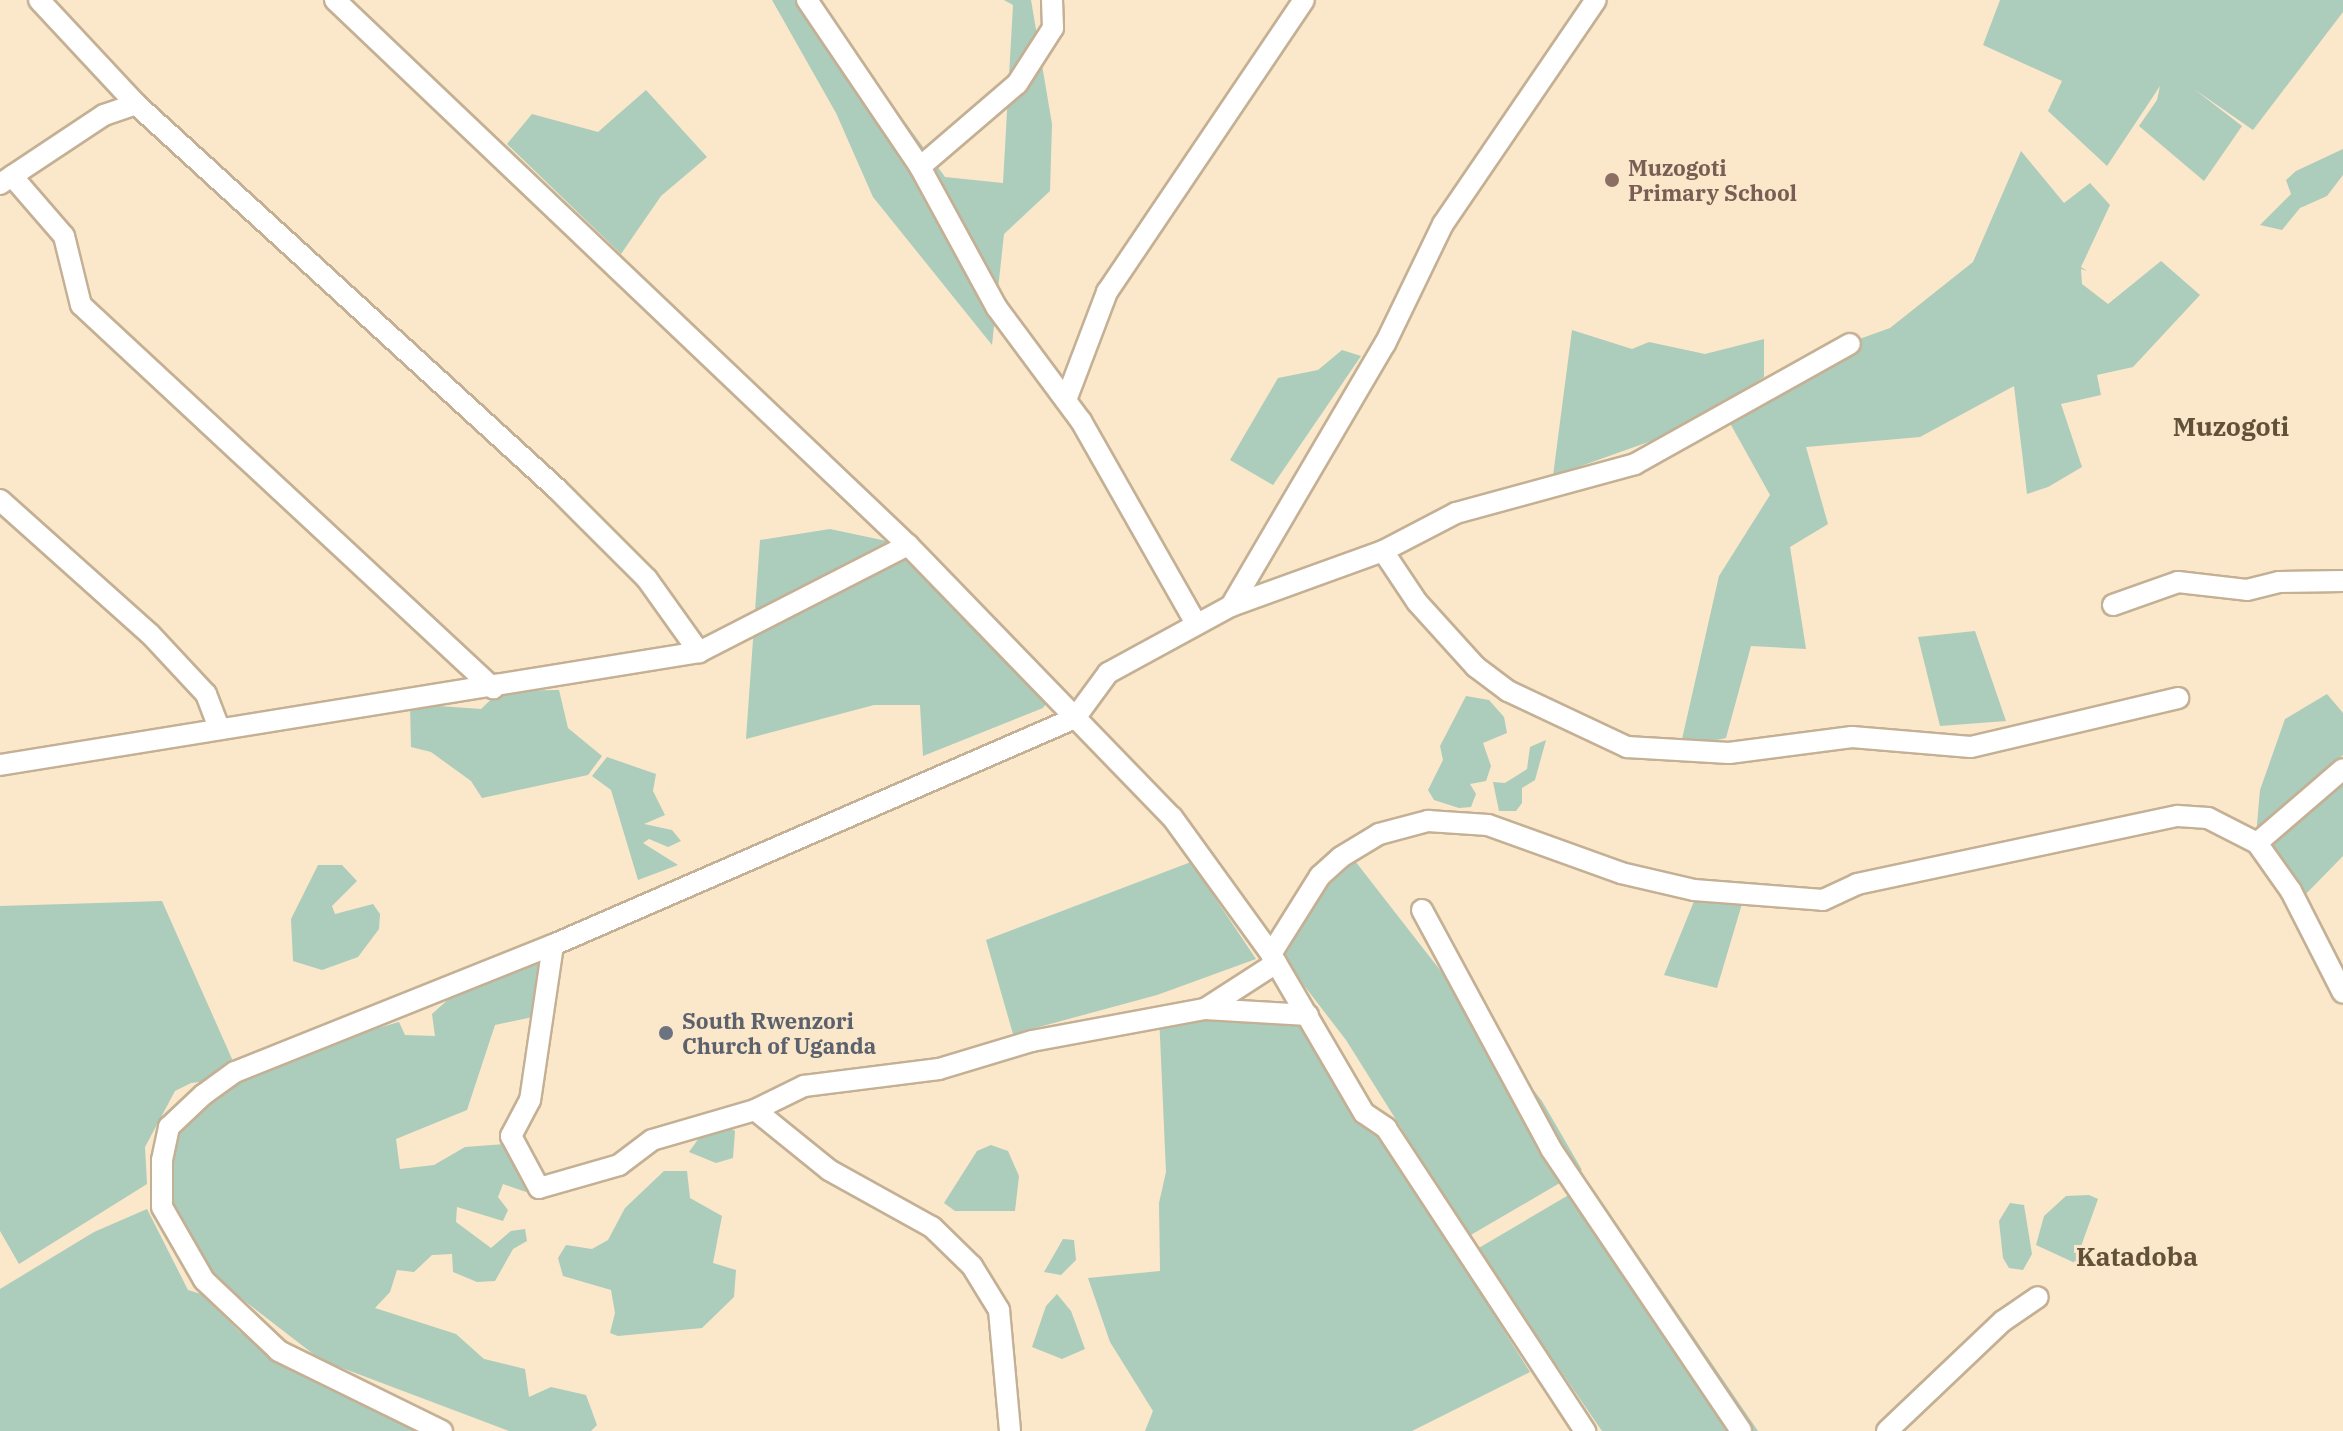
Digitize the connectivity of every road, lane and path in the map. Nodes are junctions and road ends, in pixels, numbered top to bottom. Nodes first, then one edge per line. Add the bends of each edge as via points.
1 (39, 0) edge
2 (335, 0) edge
3 (807, 0) edge
4 (1304, 0) edge
5 (1596, 0) edge
6 (1055, 1) edge
7 (136, 104) junction
8 (920, 167) junction
9 (6, 180) edge
10 (1850, 344) dead end
11 (1066, 400) junction
12 (0, 500) edge
13 (908, 545) junction
14 (1383, 551) junction
15 (2343, 581) edge
16 (2113, 605) dead end
17 (1231, 606) junction
18 (1195, 622) junction
19 (699, 652) junction
20 (493, 688) junction
21 (2178, 698) dead end
22 (1075, 718) junction
23 (219, 728) junction
24 (0, 765) edge
25 (2343, 769) edge
26 (2257, 843) junction
27 (1422, 910) dead end
28 (553, 945) junction
29 (1273, 958) junction
30 (2343, 993) edge
31 (1205, 1009) junction
32 (1308, 1015) junction
33 (755, 1110) junction
34 (2038, 1297) dead end
35 (442, 1431) edge
36 (1010, 1431) edge
37 (1585, 1431) edge
38 (1741, 1431) edge
39 (1887, 1431) edge

1 - 7 street
2 - 13 street
3 - 8 street
4 - 11 street via 1107,292
5 - 17 street via 1443,224 1385,344
6 - 8 street via 1044,48 1017,84
7 - 9 street via 104,115
7 - 19 street via 557,489 647,579
8 - 11 street via 997,308
9 - 20 street via 64,236 81,305
10 - 14 street via 1635,464 1456,513
11 - 18 street
12 - 23 street via 150,634 206,694
13 - 19 street
13 - 22 street
14 - 17 street
14 - 21 street via 1417,602 1476,667 1508,691 1627,747 1729,753 1852,737 1971,747
15 - 16 street via 2279,582 2247,590 2178,582
17 - 18 street
18 - 22 street via 1108,673
19 - 20 street
20 - 23 street
22 - 28 street
22 - 29 street via 1172,817
23 - 24 street
25 - 26 street
26 - 29 street via 2208,818 2154,817 1935,872 1857,884 1823,900 1694,890 1621,873 1488,825 1428,821 1379,834 1341,857 1320,876
26 - 30 street via 2291,891
27 - 38 street via 1551,1149
28 - 33 street via 530,1100 511,1136 539,1188 619,1165 652,1140 704,1121
28 - 35 street via 235,1072 186,1109 165,1142 162,1207 204,1280 279,1351
29 - 31 street
29 - 32 street
31 - 32 street
31 - 33 street via 1032,1041 939,1069 804,1086
32 - 37 street via 1364,1113 1386,1128
33 - 36 street via 829,1170 932,1227 972,1266 999,1310
34 - 39 street via 2003,1321

